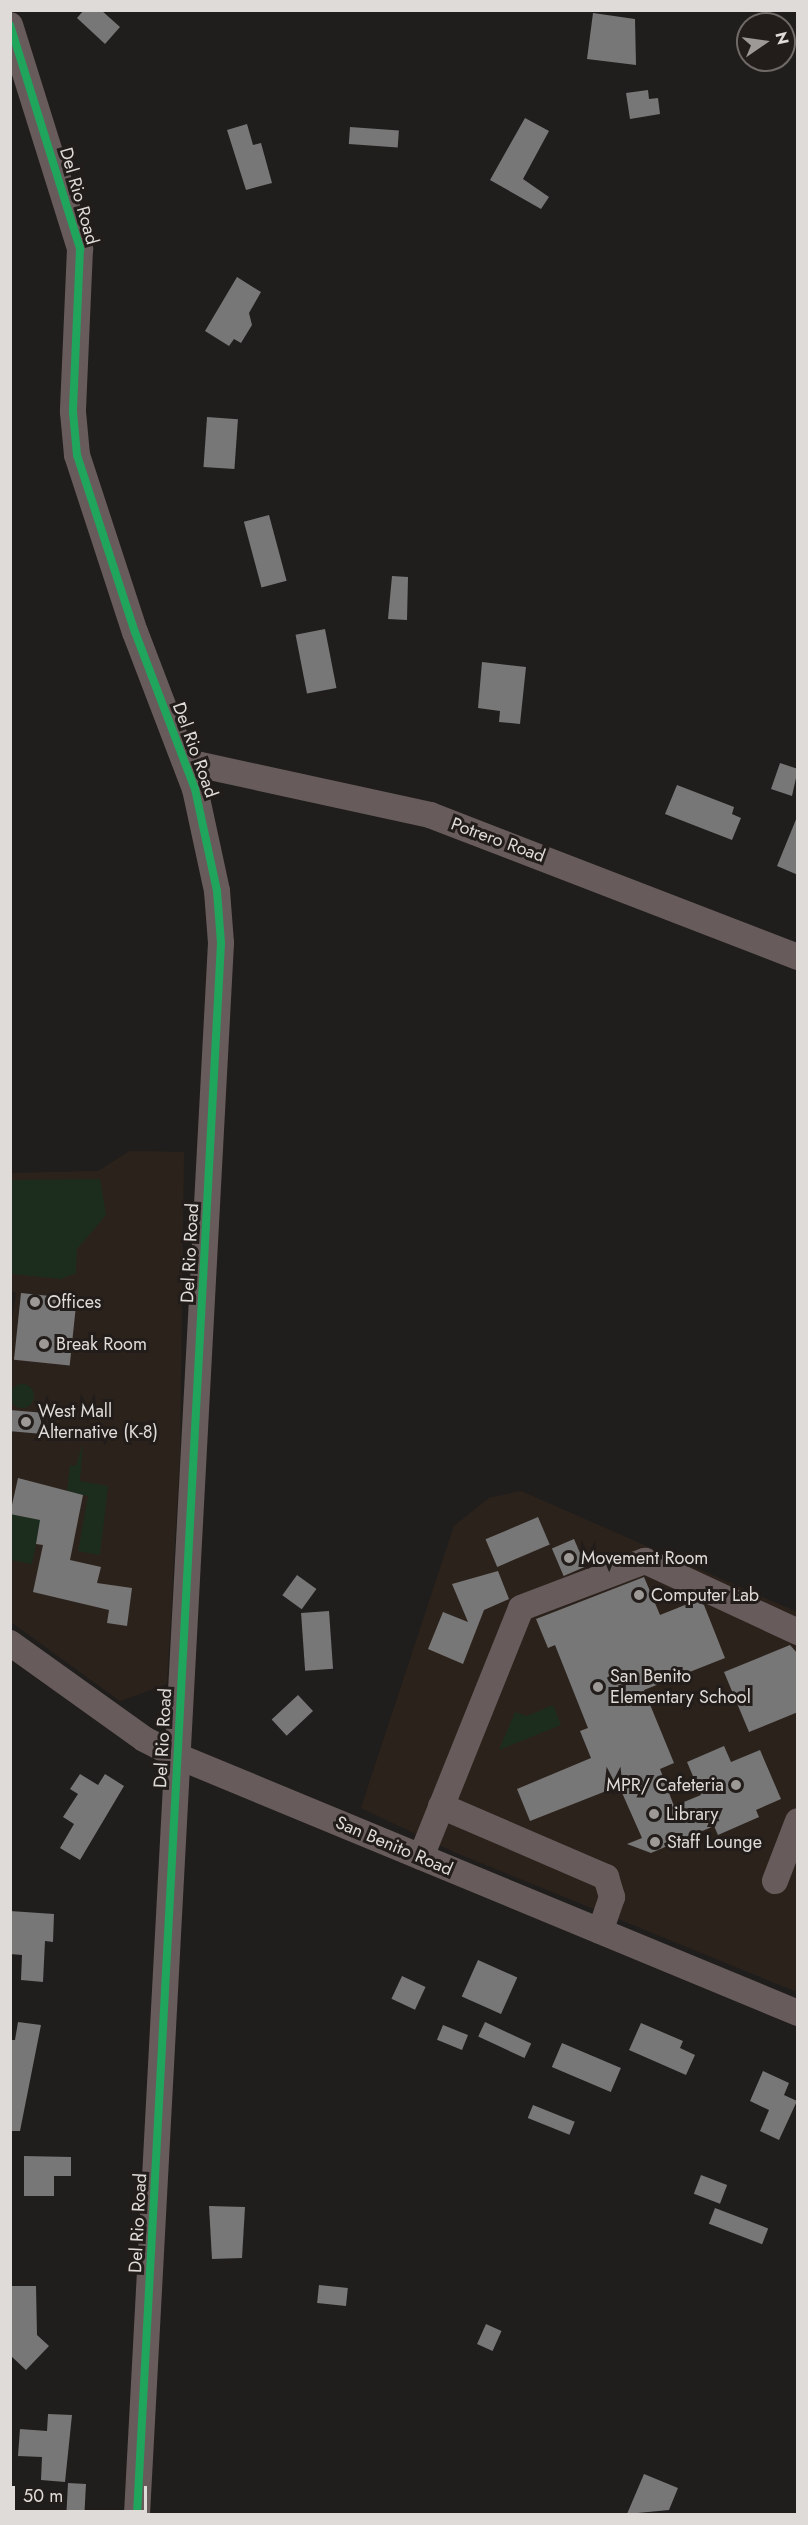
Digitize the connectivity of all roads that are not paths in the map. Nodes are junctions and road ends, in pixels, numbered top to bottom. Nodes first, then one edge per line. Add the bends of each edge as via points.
1 (10, 25) edge
2 (187, 762) junction
3 (798, 957) edge
4 (798, 1632) edge
5 (10, 1643) edge
6 (177, 1756) junction
7 (441, 1806) junction
8 (798, 1821) edge
9 (421, 1857) junction
10 (775, 1881) dead end
11 (600, 1932) junction
12 (798, 2013) edge
13 (137, 2514) edge

1 - 2 street, Del Rio Road via 80,249 74,412 77,455 137,636
2 - 3 street, Potrero Road via 430,815
2 - 6 street, Del Rio Road via 212,859 221,943
4 - 7 street via 645,1561 521,1608
5 - 6 street, San Benito Road via 144,1739
6 - 9 street, San Benito Road
6 - 13 street, Del Rio Road
7 - 9 street
7 - 11 street via 606,1877 612,1898
8 - 10 street
9 - 11 street, San Benito Road
11 - 12 street, San Benito Road

